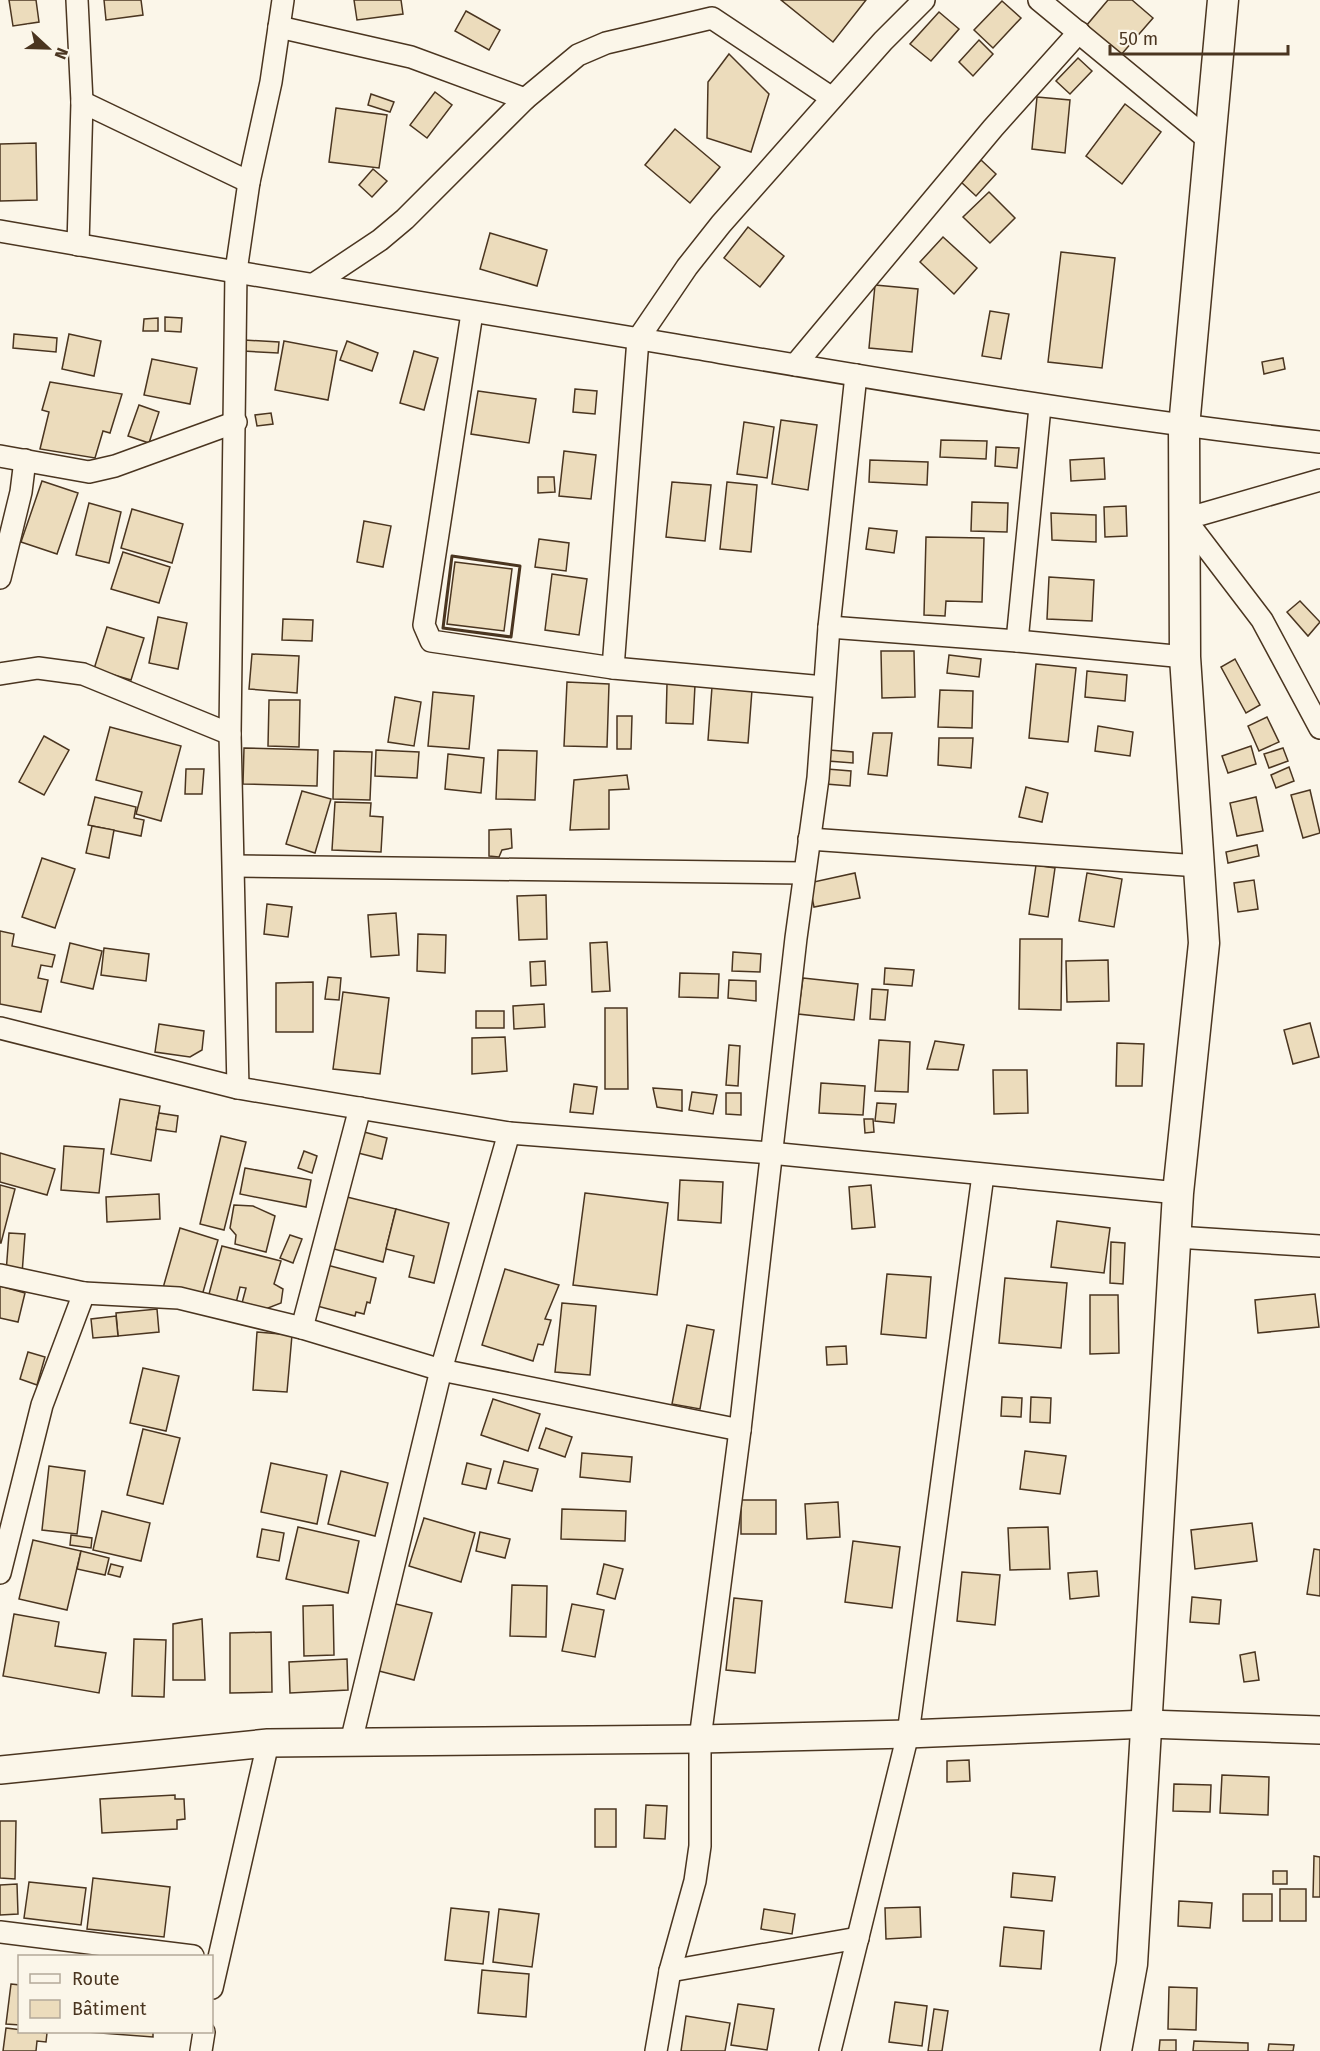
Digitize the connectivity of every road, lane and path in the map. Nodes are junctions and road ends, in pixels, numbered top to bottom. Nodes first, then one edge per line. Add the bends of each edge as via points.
1 (77, 0) edge
2 (283, 0) edge
3 (924, 0) edge
4 (1039, 0) edge
5 (1223, 0) edge
6 (279, 27) junction
7 (1079, 32) junction
8 (832, 98) junction
9 (525, 99) junction
10 (82, 102) junction
11 (1210, 141) junction
12 (249, 183) junction
13 (0, 231) edge
14 (78, 245) junction
15 (236, 271) junction
16 (314, 284) junction
17 (472, 313) junction
18 (638, 339) junction
19 (795, 366) junction
20 (856, 375) junction
21 (1040, 407) junction
22 (236, 422) junction
23 (1184, 427) junction
24 (1320, 442) edge
25 (0, 456) edge
26 (25, 460) junction
27 (1320, 480) edge
28 (1185, 519) junction
29 (0, 578) edge
30 (829, 627) junction
31 (1017, 641) junction
32 (1185, 657) junction
33 (613, 668) junction
34 (0, 674) edge
35 (824, 687) junction
36 (1320, 728) edge
37 (230, 734) junction
38 (809, 839) junction
39 (234, 866) junction
40 (1198, 866) junction
41 (803, 873) junction
42 (0, 1028) edge
43 (238, 1088) junction
44 (360, 1108) junction
45 (509, 1133) junction
46 (770, 1153) junction
47 (983, 1175) junction
48 (1178, 1193) junction
49 (1176, 1238) junction
50 (1320, 1246) edge
51 (0, 1275) edge
52 (84, 1293) junction
53 (302, 1328) junction
54 (441, 1370) junction
55 (740, 1430) junction
56 (0, 1573) edge
57 (1147, 1724) junction
58 (1320, 1730) edge
59 (908, 1734) junction
60 (700, 1739) junction
61 (351, 1742) junction
62 (268, 1743) junction
63 (0, 1770) edge
64 (0, 1932) edge
65 (858, 1938) junction
66 (185, 1955) edge
67 (214, 1959) edge
68 (670, 1971) junction
69 (204, 2033) edge
70 (201, 2051) edge
71 (656, 2051) edge
72 (830, 2051) edge
73 (1116, 2051) edge

1 - 10 street
2 - 6 street
3 - 8 street
4 - 7 street
5 - 11 main road
6 - 9 street via 411,57
6 - 12 street via 272,82
7 - 11 street
7 - 19 street via 993,128
8 - 9 street via 712,18 606,43 578,55
8 - 18 street via 714,232
9 - 16 street via 405,219 381,240
10 - 12 street
10 - 14 street
11 - 23 main road
12 - 15 street
13 - 14 street
14 - 15 street
15 - 16 street
15 - 22 street
16 - 17 street
17 - 18 street
17 - 33 street via 424,625 426,634 437,644
18 - 19 street
18 - 33 street
19 - 20 street
20 - 21 street
20 - 30 street
21 - 23 street
21 - 31 street
22 - 26 street via 89,472
22 - 37 street
23 - 24 street
23 - 28 main road
25 - 26 street
26 - 29 street
27 - 28 street
28 - 32 main road
28 - 36 street via 1262,620
30 - 31 street
30 - 35 street
31 - 32 street
32 - 40 main road
33 - 35 street
34 - 37 street via 38,668 84,674
35 - 38 street
37 - 39 street
38 - 40 street
38 - 41 street
39 - 41 street
39 - 43 street
40 - 48 main road via 1204,943
41 - 46 street
42 - 43 street
43 - 44 street
44 - 45 street
44 - 53 street
45 - 46 street
45 - 54 street
46 - 47 street
46 - 55 street
47 - 48 street
47 - 59 street
48 - 49 main road
49 - 50 street
49 - 57 main road
51 - 52 street
52 - 53 street via 178,1298
52 - 56 street via 42,1405
53 - 54 street
54 - 55 street
54 - 61 street
55 - 60 street
57 - 58 street
57 - 59 street
57 - 73 main road via 1132,1964
59 - 60 street
59 - 65 street
60 - 61 street
60 - 68 street via 700,1846 695,1881
61 - 62 street
62 - 63 street
62 - 67 street
64 - 66 street
65 - 68 street
65 - 72 street
68 - 71 street
69 - 70 street

